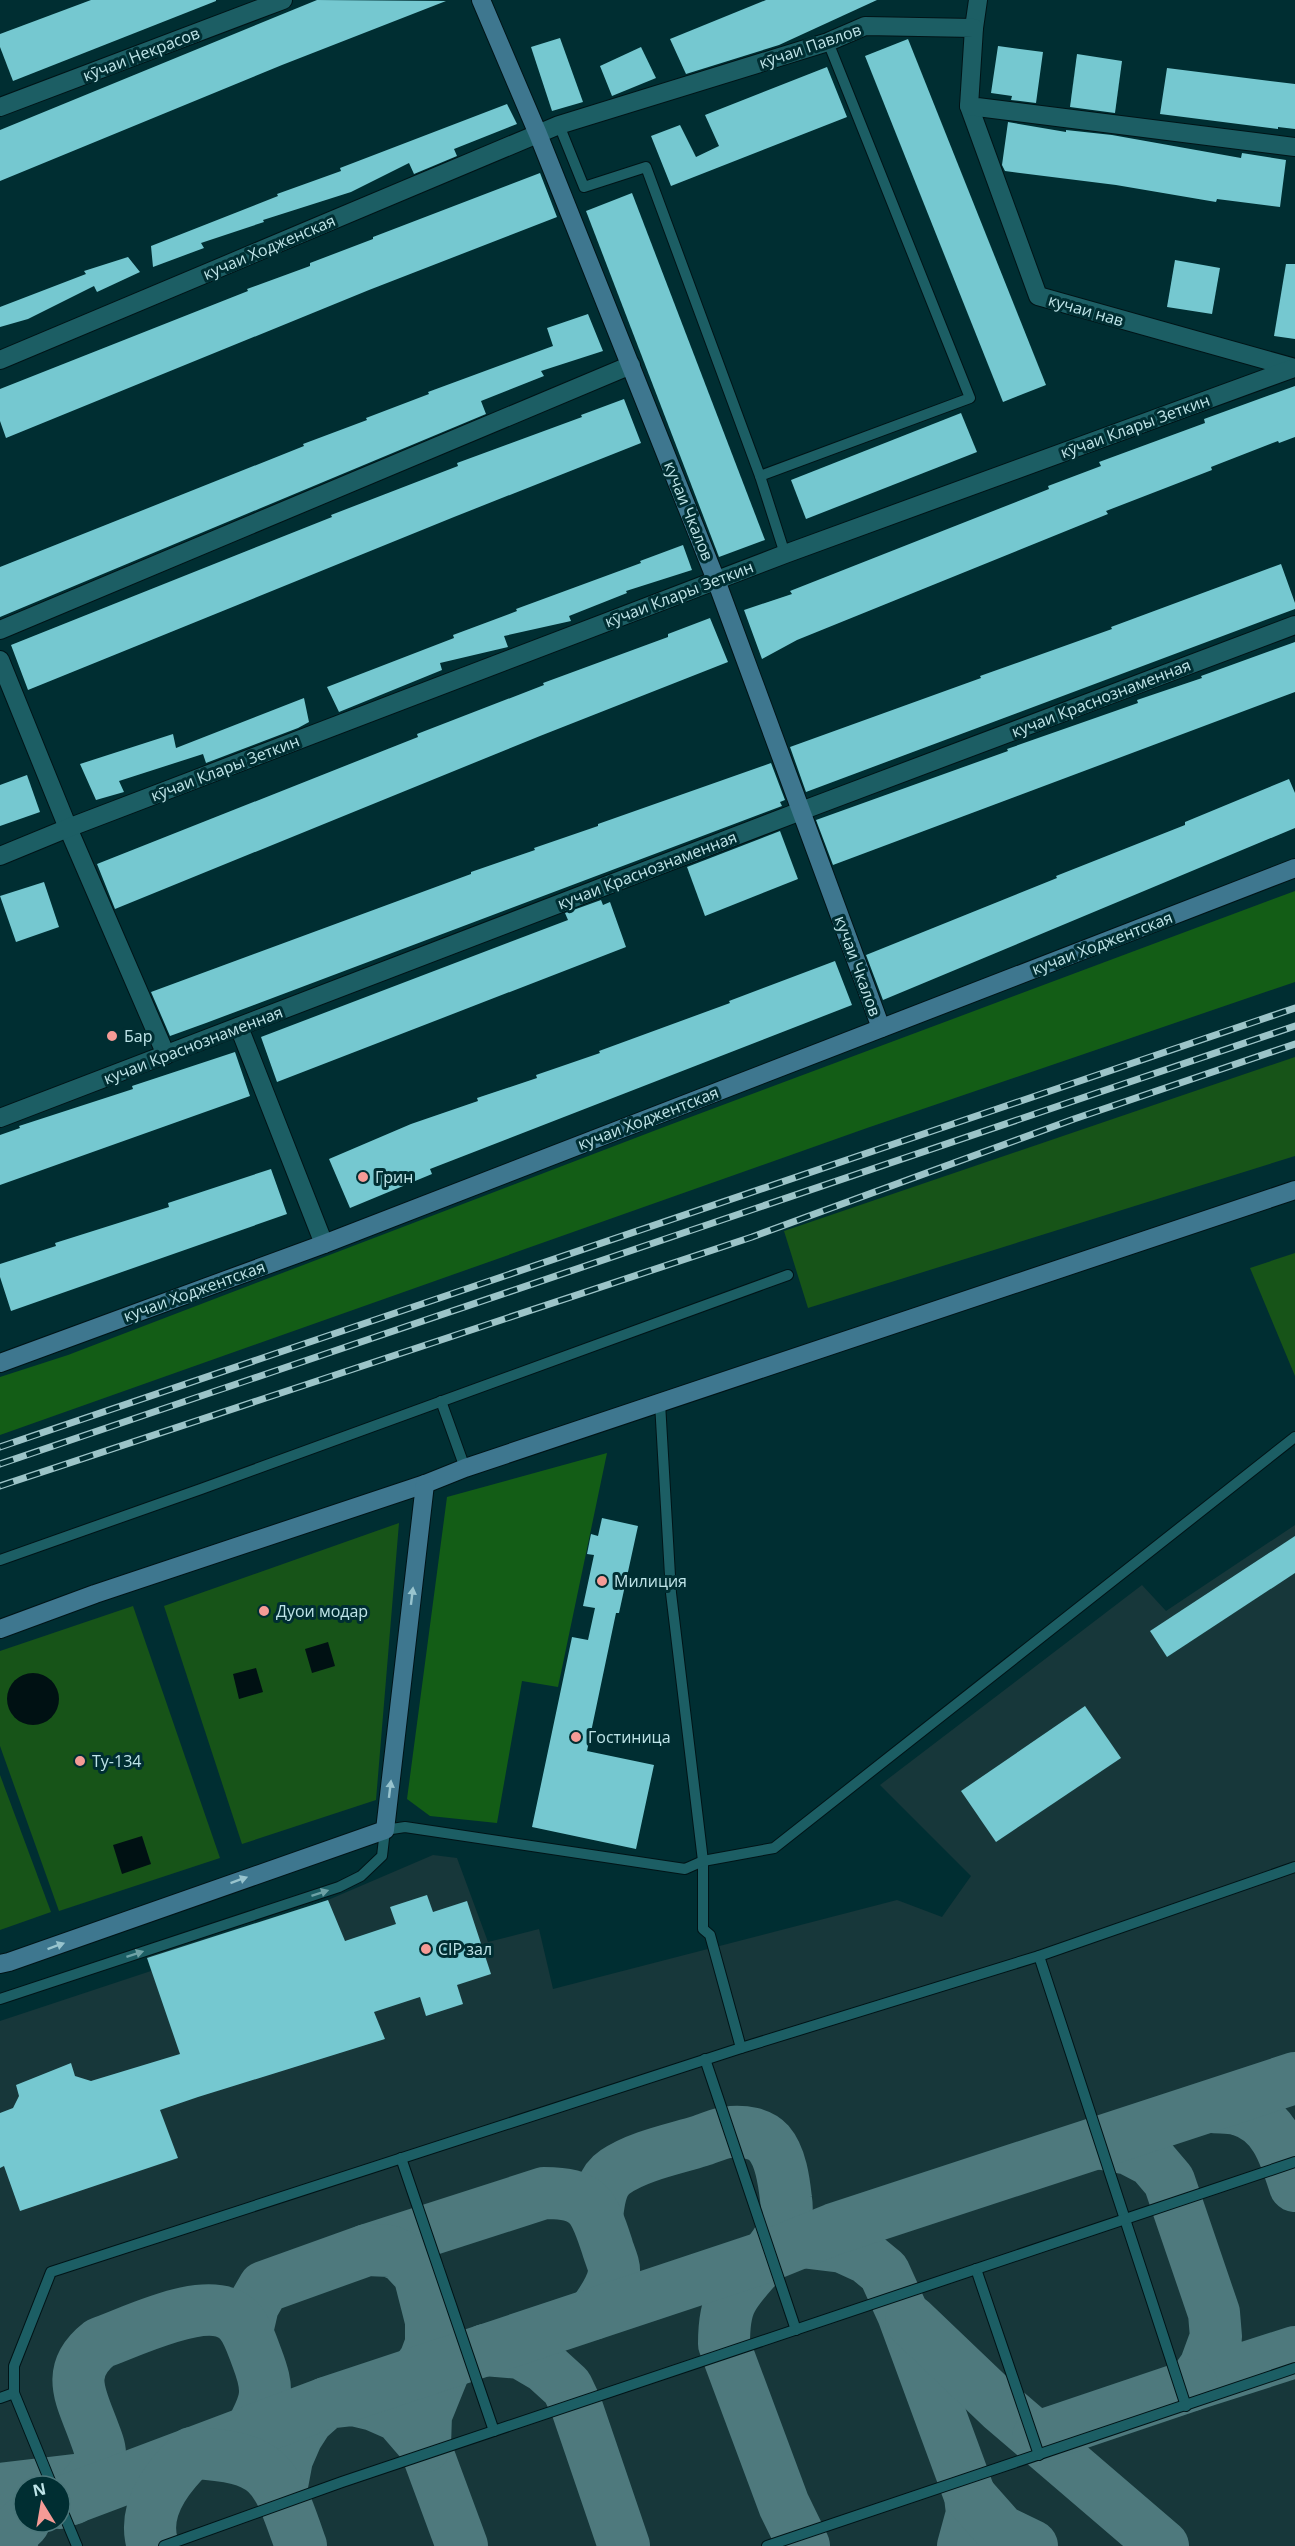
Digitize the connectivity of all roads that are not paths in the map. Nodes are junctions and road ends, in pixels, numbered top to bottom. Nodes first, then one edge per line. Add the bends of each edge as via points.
1 (283, 0) edge
2 (481, 0) edge
3 (978, 0) edge
4 (974, 28) junction
5 (828, 42) junction
6 (969, 106) junction
7 (0, 107) edge
8 (559, 125) junction
9 (538, 134) junction
10 (1295, 147) edge
11 (0, 360) edge
12 (631, 365) junction
13 (1294, 368) edge
14 (760, 476) junction
15 (785, 554) junction
16 (716, 580) junction
17 (1295, 625) edge
18 (0, 630) edge
19 (0, 660) edge
20 (801, 811) junction
21 (68, 828) junction
22 (0, 856) edge
23 (1295, 868) edge
24 (239, 1027) junction
25 (881, 1028) junction
26 (166, 1055) junction
27 (0, 1118) edge
28 (1295, 1190) edge
29 (324, 1244) junction
30 (789, 1275) dead end
31 (0, 1363) edge
32 (441, 1401) junction
33 (660, 1403) junction
34 (1295, 1437) edge
35 (465, 1468) junction
36 (425, 1484) junction
37 (0, 1560) edge
38 (0, 1629) edge
39 (385, 1830) junction
40 (703, 1861) junction
41 (1295, 1867) edge
42 (1039, 1956) junction
43 (0, 1964) edge
44 (0, 1999) edge
45 (741, 2048) junction
46 (705, 2059) junction
47 (401, 2158) junction
48 (1295, 2162) edge
49 (1124, 2219) junction
50 (976, 2269) junction
51 (796, 2330) junction
52 (1295, 2368) edge
53 (14, 2393) junction
54 (0, 2398) edge
55 (1186, 2406) junction
56 (494, 2431) junction
57 (1039, 2455) junction
58 (47, 2474) edge
59 (164, 2546) edge
60 (767, 2546) edge

1 - 7 street, кӯчаи Некрасов
2 - 9 street, кучаи Чкалов
3 - 4 street
4 - 5 street, кӯчаи Павлов via 865,26
4 - 6 street
5 - 8 street, кӯчаи Павлов
5 - 14 lane via 970,398
6 - 10 street
6 - 13 street, кучаи нав via 1038,296
8 - 9 street, кӯчаи Павлов
8 - 14 lane via 584,187 646,167
9 - 11 street, кучаи Ходженская
9 - 12 street, кучаи Чкалов
12 - 16 street, кучаи Чкалов
12 - 18 street
13 - 15 street, кӯчаи Клары Зеткин
14 - 15 lane
15 - 16 street, кӯчаи Клары Зеткин
16 - 20 street, кучаи Чкалов
16 - 21 street, кӯчаи Клары Зеткин
17 - 20 street, кучаи Краснознаменная
19 - 21 street
20 - 24 street, кучаи Краснознаменная
20 - 25 street, кучаи Чкалов
21 - 22 street, кӯчаи Клары Зеткин
21 - 26 street
23 - 25 street, кучаи Ходжентская
24 - 26 street, кучаи Краснознаменная
24 - 29 street
25 - 29 street, кучаи Ходжентская
26 - 27 street, кучаи Краснознаменная
28 - 33 street
29 - 31 street, кучаи Ходжентская
30 - 32 lane
32 - 35 lane
32 - 37 lane
33 - 35 street
33 - 40 lane via 671,1593
34 - 40 lane via 774,1848
35 - 36 street
36 - 38 street
39 -> 36 street
39 - 40 lane via 405,1827 685,1869
43 -> 39 street
44 -> 39 lane via 339,1887 361,1876 382,1856
40 - 45 lane via 703,1929 710,1935
41 - 42 lane
42 - 45 lane
42 - 49 lane
45 - 46 lane
46 - 47 lane
46 - 51 lane
47 - 53 lane via 51,2272 14,2366
47 - 56 lane
48 - 49 lane
49 - 50 lane
49 - 55 lane
50 - 51 lane
50 - 57 lane
51 - 56 lane
52 - 55 lane
53 - 54 lane
53 - 58 lane
55 - 57 lane
56 - 59 lane
57 - 60 lane

